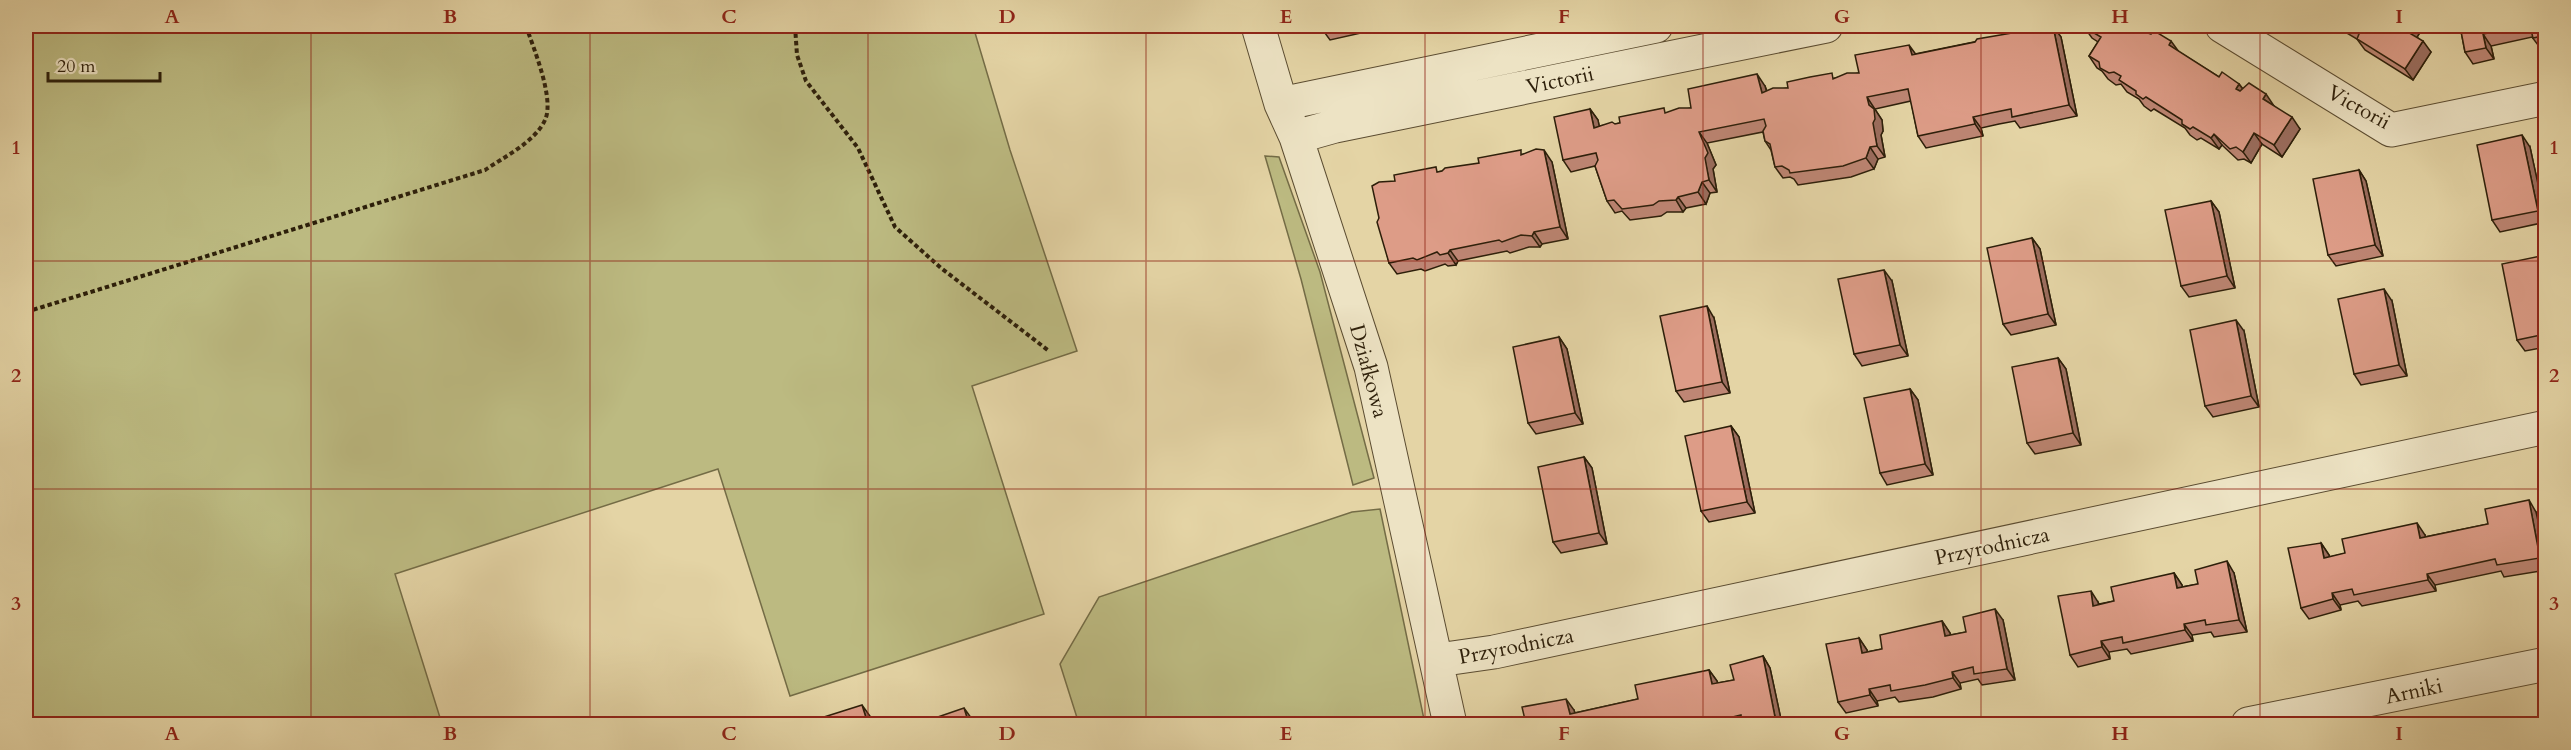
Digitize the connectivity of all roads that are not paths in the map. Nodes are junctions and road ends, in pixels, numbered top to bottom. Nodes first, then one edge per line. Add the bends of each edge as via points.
1 (1258, 26) edge
2 (1656, 26) edge
3 (1826, 26) edge
4 (2222, 26) edge
5 (2546, 98) edge
6 (1281, 104) junction
7 (1296, 137) junction
8 (2546, 427) edge
9 (1438, 660) junction
10 (2546, 664) edge
11 (1450, 724) edge
12 (2248, 724) edge

1 - 6 street, Działkowa
2 - 6 street, Victorii
3 - 7 street, Victorii
4 - 5 street, Victorii via 2391,130
6 - 7 street, Działkowa
7 - 9 street, Działkowa via 1371,367
8 - 9 street, Przyrodnicza via 1494,652
9 - 11 street, Działkowa
10 - 12 street, Arniki

